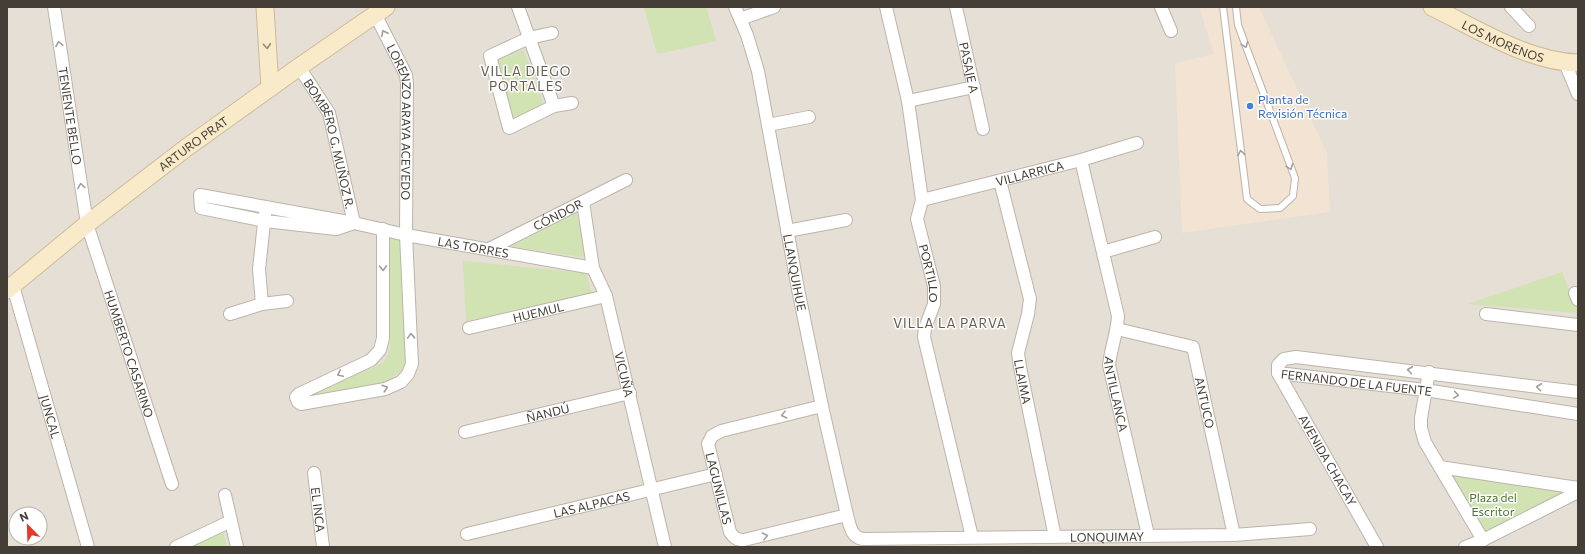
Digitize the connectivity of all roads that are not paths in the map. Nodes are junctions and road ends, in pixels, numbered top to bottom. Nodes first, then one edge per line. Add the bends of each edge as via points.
1 (54, 7) edge
2 (265, 7) edge
3 (518, 7) edge
4 (735, 7) edge
5 (774, 7) edge
6 (886, 7) edge
7 (956, 7) edge
8 (1161, 7) edge
9 (1223, 7) edge
10 (1236, 7) edge
11 (1432, 7) edge
12 (1511, 7) edge
13 (380, 11) edge
14 (740, 20) junction
15 (1529, 26) dead end
16 (1171, 31) dead end
17 (552, 33) dead end
18 (529, 38) junction
19 (1571, 63) edge
20 (299, 67) junction
21 (974, 87) junction
22 (270, 88) junction
23 (1578, 94) edge
24 (908, 100) junction
25 (572, 103) dead end
26 (554, 106) junction
27 (809, 117) dead end
28 (768, 124) junction
29 (983, 129) dead end
30 (1137, 143) dead end
31 (1081, 160) junction
32 (626, 180) dead end
33 (1000, 181) junction
34 (922, 200) junction
35 (583, 202) junction
36 (266, 206) junction
37 (264, 220) junction
38 (846, 220) dead end
39 (354, 223) junction
40 (87, 224) junction
41 (383, 229) junction
42 (788, 231) junction
43 (406, 235) junction
44 (1155, 237) dead end
45 (489, 249) junction
46 (1103, 252) junction
47 (593, 268) junction
48 (10, 288) edge
49 (606, 296) junction
50 (287, 301) dead end
51 (262, 304) junction
52 (230, 314) dead end
53 (1486, 314) dead end
54 (1578, 325) edge
55 (469, 328) dead end
56 (1117, 330) junction
57 (1429, 372) junction
58 (1278, 373) junction
59 (1425, 390) junction
60 (1578, 392) edge
61 (630, 393) junction
62 (822, 406) junction
63 (1578, 414) edge
64 (465, 432) dead end
65 (1440, 467) junction
66 (314, 473) dead end
67 (716, 474) junction
68 (172, 484) dead end
69 (1578, 488) edge
70 (653, 490) junction
71 (1578, 492) edge
72 (225, 495) dead end
73 (847, 515) junction
74 (231, 521) junction
75 (1310, 529) dead end
76 (467, 534) dead end
77 (1148, 535) junction
78 (1234, 535) junction
79 (856, 537) joint
80 (972, 537) junction
81 (1055, 537) junction
82 (1483, 540) junction
83 (88, 547) edge
84 (176, 547) edge
85 (237, 547) edge
86 (323, 547) edge
87 (665, 547) edge
88 (1377, 547) edge
89 (1465, 547) edge

40 -> 1 street, TENIENTE BELLO
2 -> 22 main road
3 - 18 street
4 - 14 street, LLANQUIHUE
5 - 14 street
6 - 24 street, PORTILLO
7 - 21 street, PASAJE A
8 - 16 street
10 -> 9 lane via 1238,25 1295,178 1293,196 1280,208 1260,209 1247,199
11 - 19 main road, LOS MORENOS via 1519,49
12 - 15 street
13 - 20 main road, ARTURO PRAT
43 -> 13 street, LORENZO ARAYA ACEVEDO via 406,75
14 - 28 street, LLANQUIHUE via 758,71
17 - 18 street
18 - 26 street
18 - 26 street via 490,56 509,128
19 - 23 street
20 - 22 main road, ARTURO PRAT
20 - 39 street, BOMBERO G. MUÑOZ R. via 329,114
21 - 24 street
21 - 29 street, PASAJE A
22 - 40 main road, ARTURO PRAT
24 - 34 street, PORTILLO
25 - 26 street
27 - 28 street
28 - 42 street, LLANQUIHUE
30 - 31 street, VILLARRICA
31 - 33 street, VILLARRICA
31 - 46 street, ANTILLANCA
32 - 35 street, CÓNDOR
33 - 34 street, VILLARRICA
33 - 81 street, LLAIMA via 1030,299 1018,353
34 - 80 street, PORTILLO via 917,219 934,286 934,304 924,337
35 - 45 street, CÓNDOR
35 - 47 street, VICUÑA
36 - 37 street
36 - 37 street, LAS TORRES via 200,195 201,208
36 - 39 street, LAS TORRES
37 - 39 street, LAS TORRES via 336,229
37 - 51 street via 259,269
38 - 42 street
39 - 41 street, LAS TORRES
40 - 48 main road, ARTURO PRAT
40 - 68 street, HUMBERTO CASARINO
41 - 43 street, LAS TORRES
41 -> 43 street, LORENZO ARAYA ACEVEDO via 383,338 380,350 371,360 299,394 296,397 301,404 385,389 401,382 408,374 412,364
42 - 62 street, LLANQUIHUE
43 - 45 street, LAS TORRES
44 - 46 street
45 - 47 street, LAS TORRES
46 - 56 street, ANTILLANCA via 1118,316
47 - 49 street, VICUÑA
48 - 83 street, JUNCAL
49 - 55 street, HUEMUL
49 - 61 street, VICUÑA
50 - 51 street
51 - 52 street
53 - 54 street
56 - 77 street, ANTILLANCA via 1109,365
56 - 78 street, ANTUCO via 1193,347
57 -> 58 street, FERNANDO DE LA FUENTE via 1296,357 1284,359 1278,365
57 - 59 street
60 -> 57 street, FERNANDO DE LA FUENTE
58 - 59 street, FERNANDO DE LA FUENTE
58 - 88 street, AVENIDA CHACAY
59 -> 63 street, FERNANDO DE LA FUENTE
59 - 65 street via 1421,428
61 - 64 street, ÑANDÚ
61 - 70 street, VICUÑA
62 -> 67 street, LAGUNILLAS via 721,431 712,436 708,444
62 - 73 street, LLANQUIHUE
65 - 69 street
65 - 82 street
66 - 86 street, EL INCA
67 - 70 street, LAS ALPACAS
67 -> 73 street, LAGUNILLAS via 730,532 739,540
70 - 76 street, LAS ALPACAS
70 - 87 street, VICUÑA
71 - 82 street
72 - 74 street
73 - 79 street, LLANQUIHUE
74 - 84 street
74 - 85 street
75 - 78 street, LONQUIMAY
77 - 78 street, LONQUIMAY
77 - 81 street, LONQUIMAY
79 - 80 street, LONQUIMAY
80 - 81 street, LONQUIMAY
82 - 89 street

